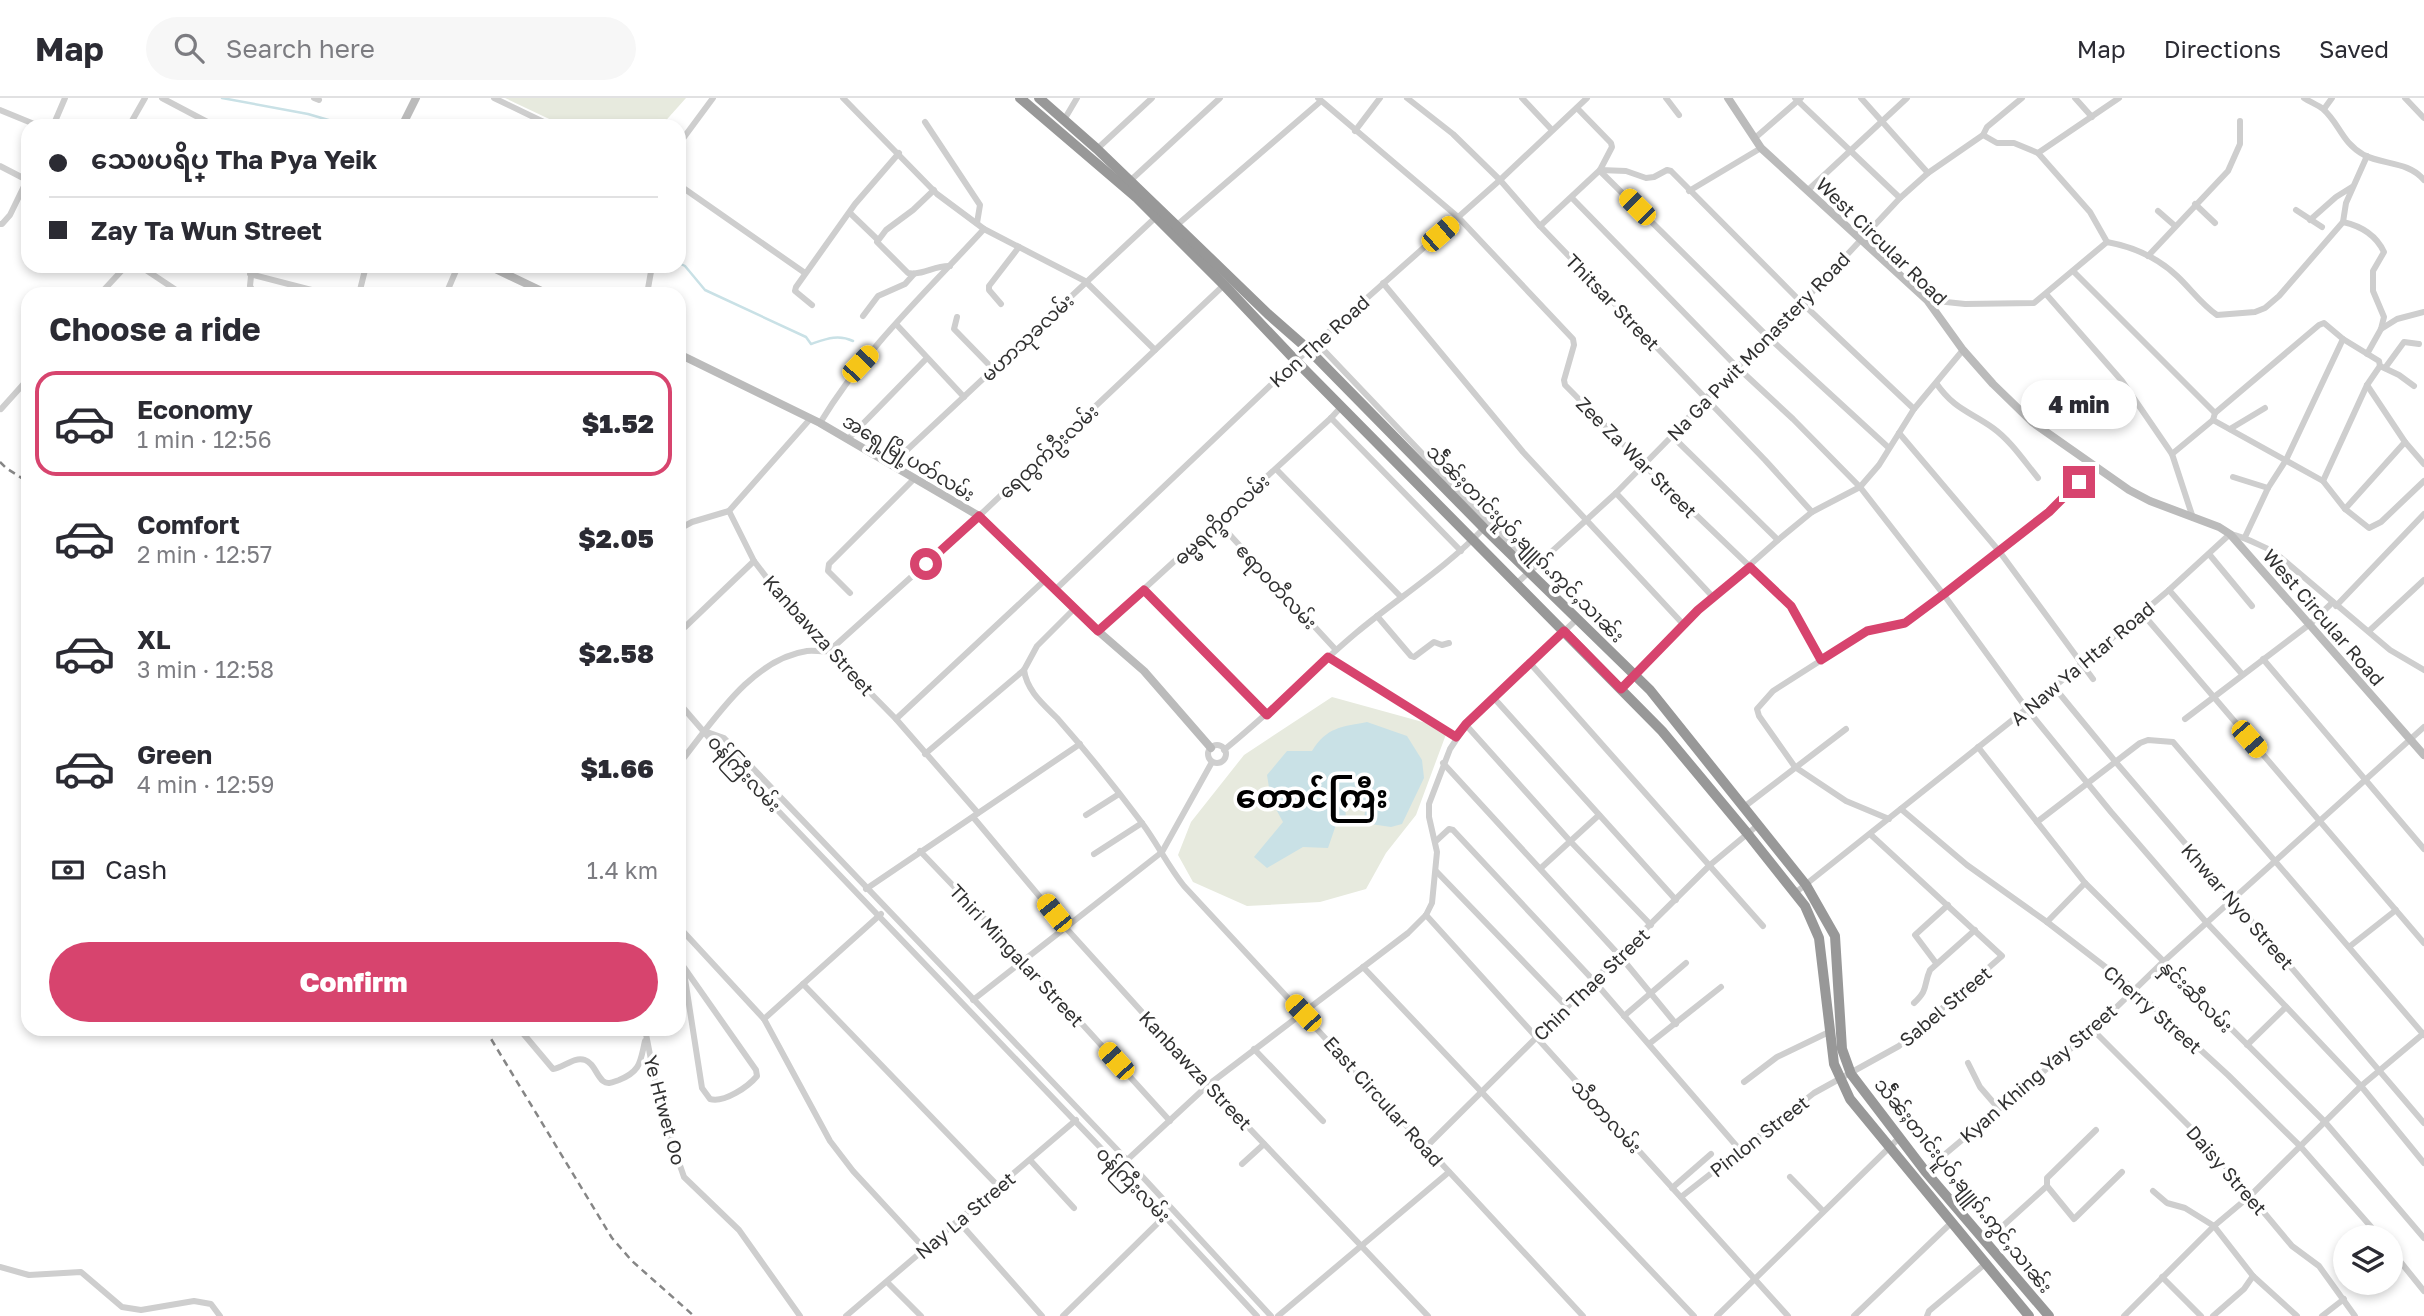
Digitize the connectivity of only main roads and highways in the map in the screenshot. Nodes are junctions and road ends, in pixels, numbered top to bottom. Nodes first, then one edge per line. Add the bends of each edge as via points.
1 (1020, 98) edge
2 (1039, 98) edge
3 (1159, 214) junction
4 (2029, 1316) edge
5 (2049, 1316) edge

1 - 3 highway, သဵႅၼ်ႈတၢင်းပူဝ်ႇၶျူၵ်ႉဢွင်ႇသၢၼ်း
2 - 3 highway, သဵႅၼ်ႈတၢင်းပူဝ်ႇၶျူၵ်ႉဢွင်ႇသၢၼ်း via 1131,180
3 - 4 highway, သဵႅၼ်ႈတၢင်းပူဝ်ႇၶျူၵ်ႉဢွင်ႇသၢၼ်း via 1296,362 1662,732 1747,833 1811,916 1819,938 1834,1064 1850,1099
3 - 5 highway, သဵႅၼ်ႈတၢင်းပူဝ်ႇၶျူၵ်ႉဢွင်ႇသၢၼ်း via 1177,225 1268,314 1313,347 1484,528 1635,675 1744,807 1806,886 1835,936 1842,1049 1851,1074 1925,1171

